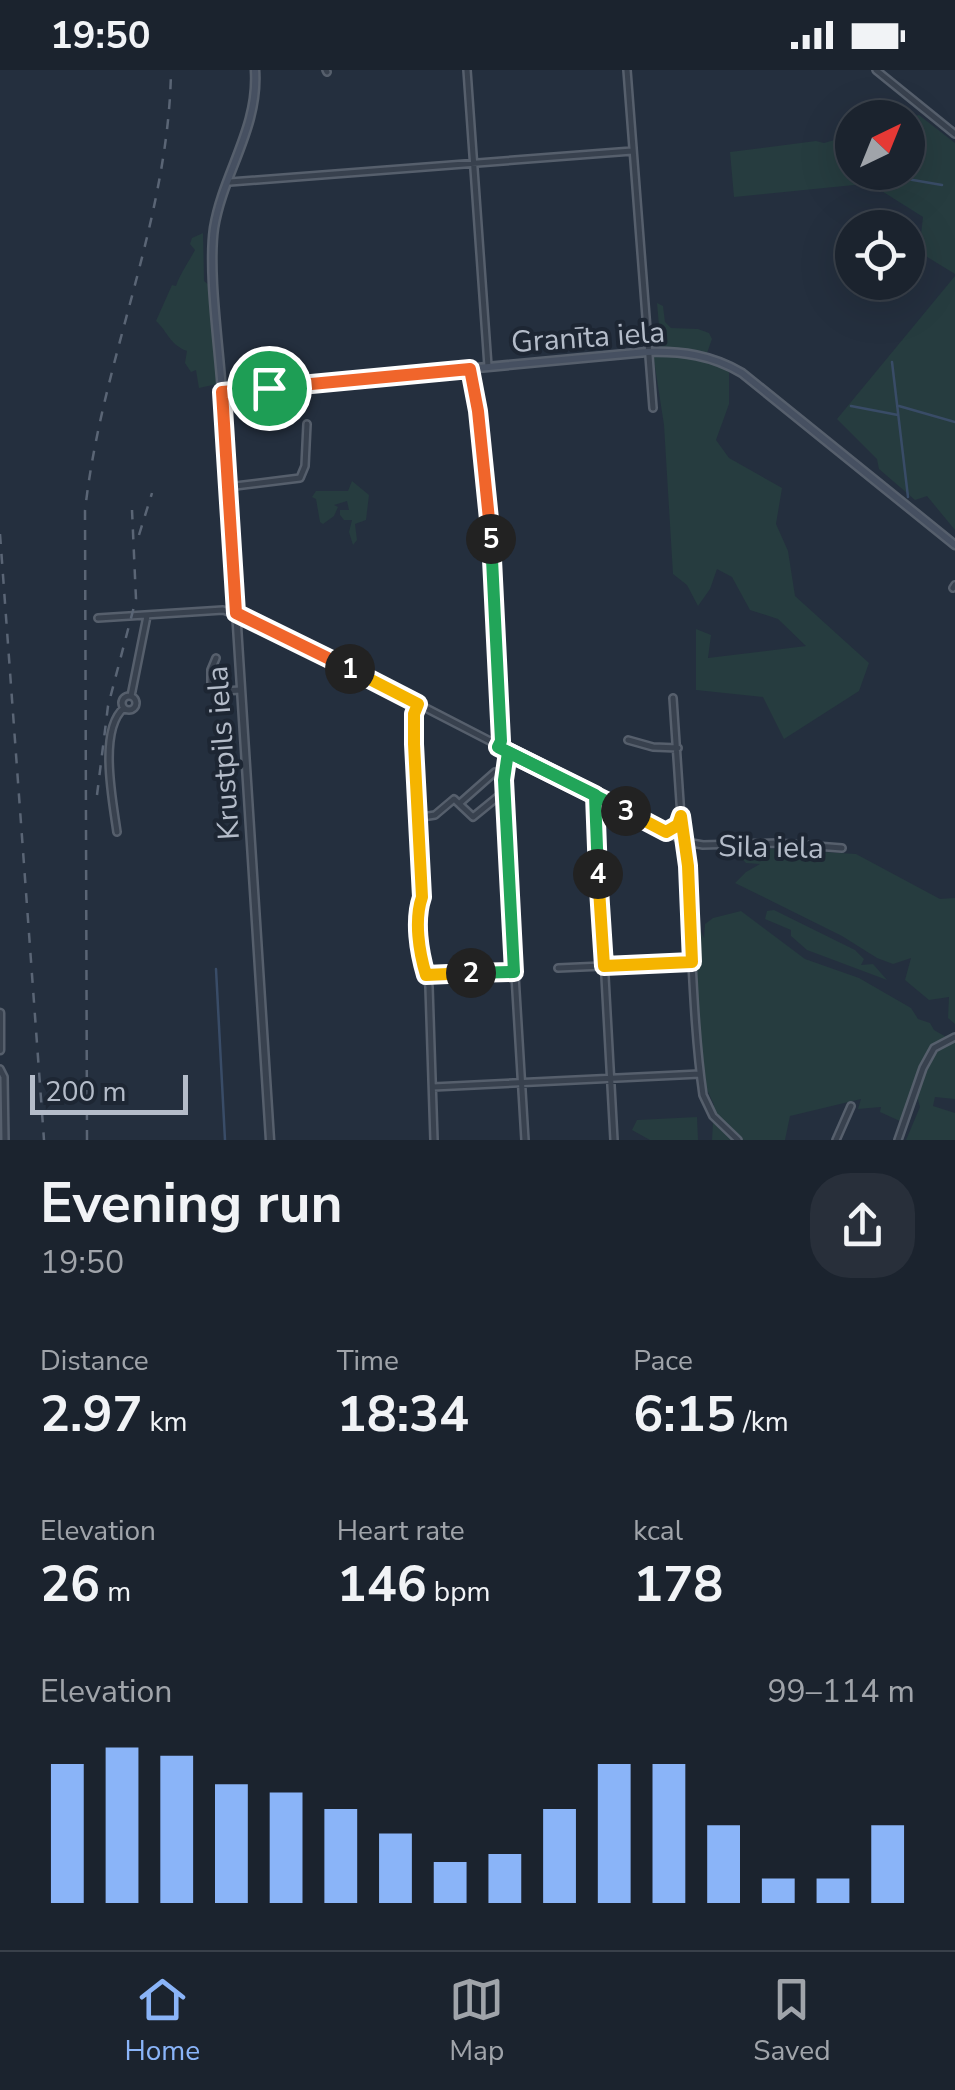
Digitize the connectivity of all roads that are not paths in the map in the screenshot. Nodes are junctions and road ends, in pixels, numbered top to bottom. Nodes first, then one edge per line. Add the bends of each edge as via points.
1 (256, 70) edge
2 (467, 70) edge
3 (627, 70) edge
4 (876, 70) edge
5 (955, 134) edge
6 (632, 151) junction
7 (476, 162) junction
8 (230, 182) junction
9 (647, 352) junction
10 (488, 367) junction
11 (470, 369) junction
12 (222, 392) junction
13 (653, 408) dead end
14 (307, 424) dead end
15 (227, 487) junction
16 (955, 545) edge
17 (236, 613) junction
18 (147, 616) junction
19 (98, 618) dead end
20 (216, 658) dead end
21 (241, 690) junction
22 (131, 696) junction
23 (673, 698) dead end
24 (418, 704) junction
25 (124, 708) junction
26 (628, 740) dead end
27 (498, 747) junction
28 (678, 748) junction
29 (508, 752) junction
30 (495, 772) dead end
31 (504, 794) junction
32 (595, 795) junction
33 (460, 803) junction
34 (681, 816) junction
35 (416, 818) junction
36 (116, 832) dead end
37 (666, 832) junction
38 (686, 842) junction
39 (842, 848) dead end
40 (692, 962) junction
41 (604, 966) junction
42 (558, 968) dead end
43 (514, 972) junction
44 (426, 975) junction
45 (0, 1012) edge
46 (955, 1037) edge
47 (0, 1050) edge
48 (0, 1069) edge
49 (700, 1074) junction
50 (610, 1078) junction
51 (520, 1082) junction
52 (433, 1087) junction
53 (850, 1106) dead end
54 (5, 1140) edge
55 (270, 1140) edge
56 (434, 1140) edge
57 (525, 1140) edge
58 (614, 1140) edge
59 (738, 1140) edge
60 (836, 1140) edge
61 (898, 1140) edge

1 - 8 main road, Krustpils iela via 257,95
2 - 7 street
3 - 6 street
4 - 5 street
6 - 7 street
6 - 9 street
7 - 8 street
7 - 10 street
8 - 12 main road, Krustpils iela via 212,243
9 - 10 main road, Granīta iela
9 - 13 street
9 - 16 main road, Granīta iela via 690,353 742,373
10 - 11 main road, Granīta iela
11 - 12 main road, Granīta iela
11 - 27 street via 489,507
12 - 15 street, Krustpils iela
14 - 15 street via 300,478
15 - 17 street, Krustpils iela
17 - 18 street, Sila iela
17 - 21 street, Krustpils iela
17 - 24 street, Sila iela
18 - 19 street, Sila iela
18 - 22 street
20 - 21 street via 212,688
21 - 55 street, Krustpils iela
22 - 25 street via 124,698
22 - 25 street via 135,708
23 - 28 street
24 - 27 street, Sila iela
24 - 35 street
25 - 36 street via 112,726
26 - 28 street
27 - 29 street, Sila iela
28 - 34 street
29 - 31 street
29 - 32 street, Sila iela
30 - 33 street
31 - 33 street via 473,817
31 - 43 street
32 - 37 street, Sila iela
32 - 41 street
33 - 35 street via 454,799 435,815
34 - 37 street
34 - 38 street
35 - 44 street via 422,880 417,918
37 - 38 street, Sila iela
38 - 39 street, Sila iela
38 - 40 street
40 - 41 street
40 - 49 street
41 - 42 street
41 - 50 street
43 - 44 street
43 - 51 street
44 - 52 street
45 - 47 street
46 - 61 street via 934,1048
48 - 54 street
49 - 50 street
49 - 59 street via 713,1116
50 - 51 street
50 - 58 street
51 - 52 street
51 - 57 street
52 - 56 street
53 - 60 street

